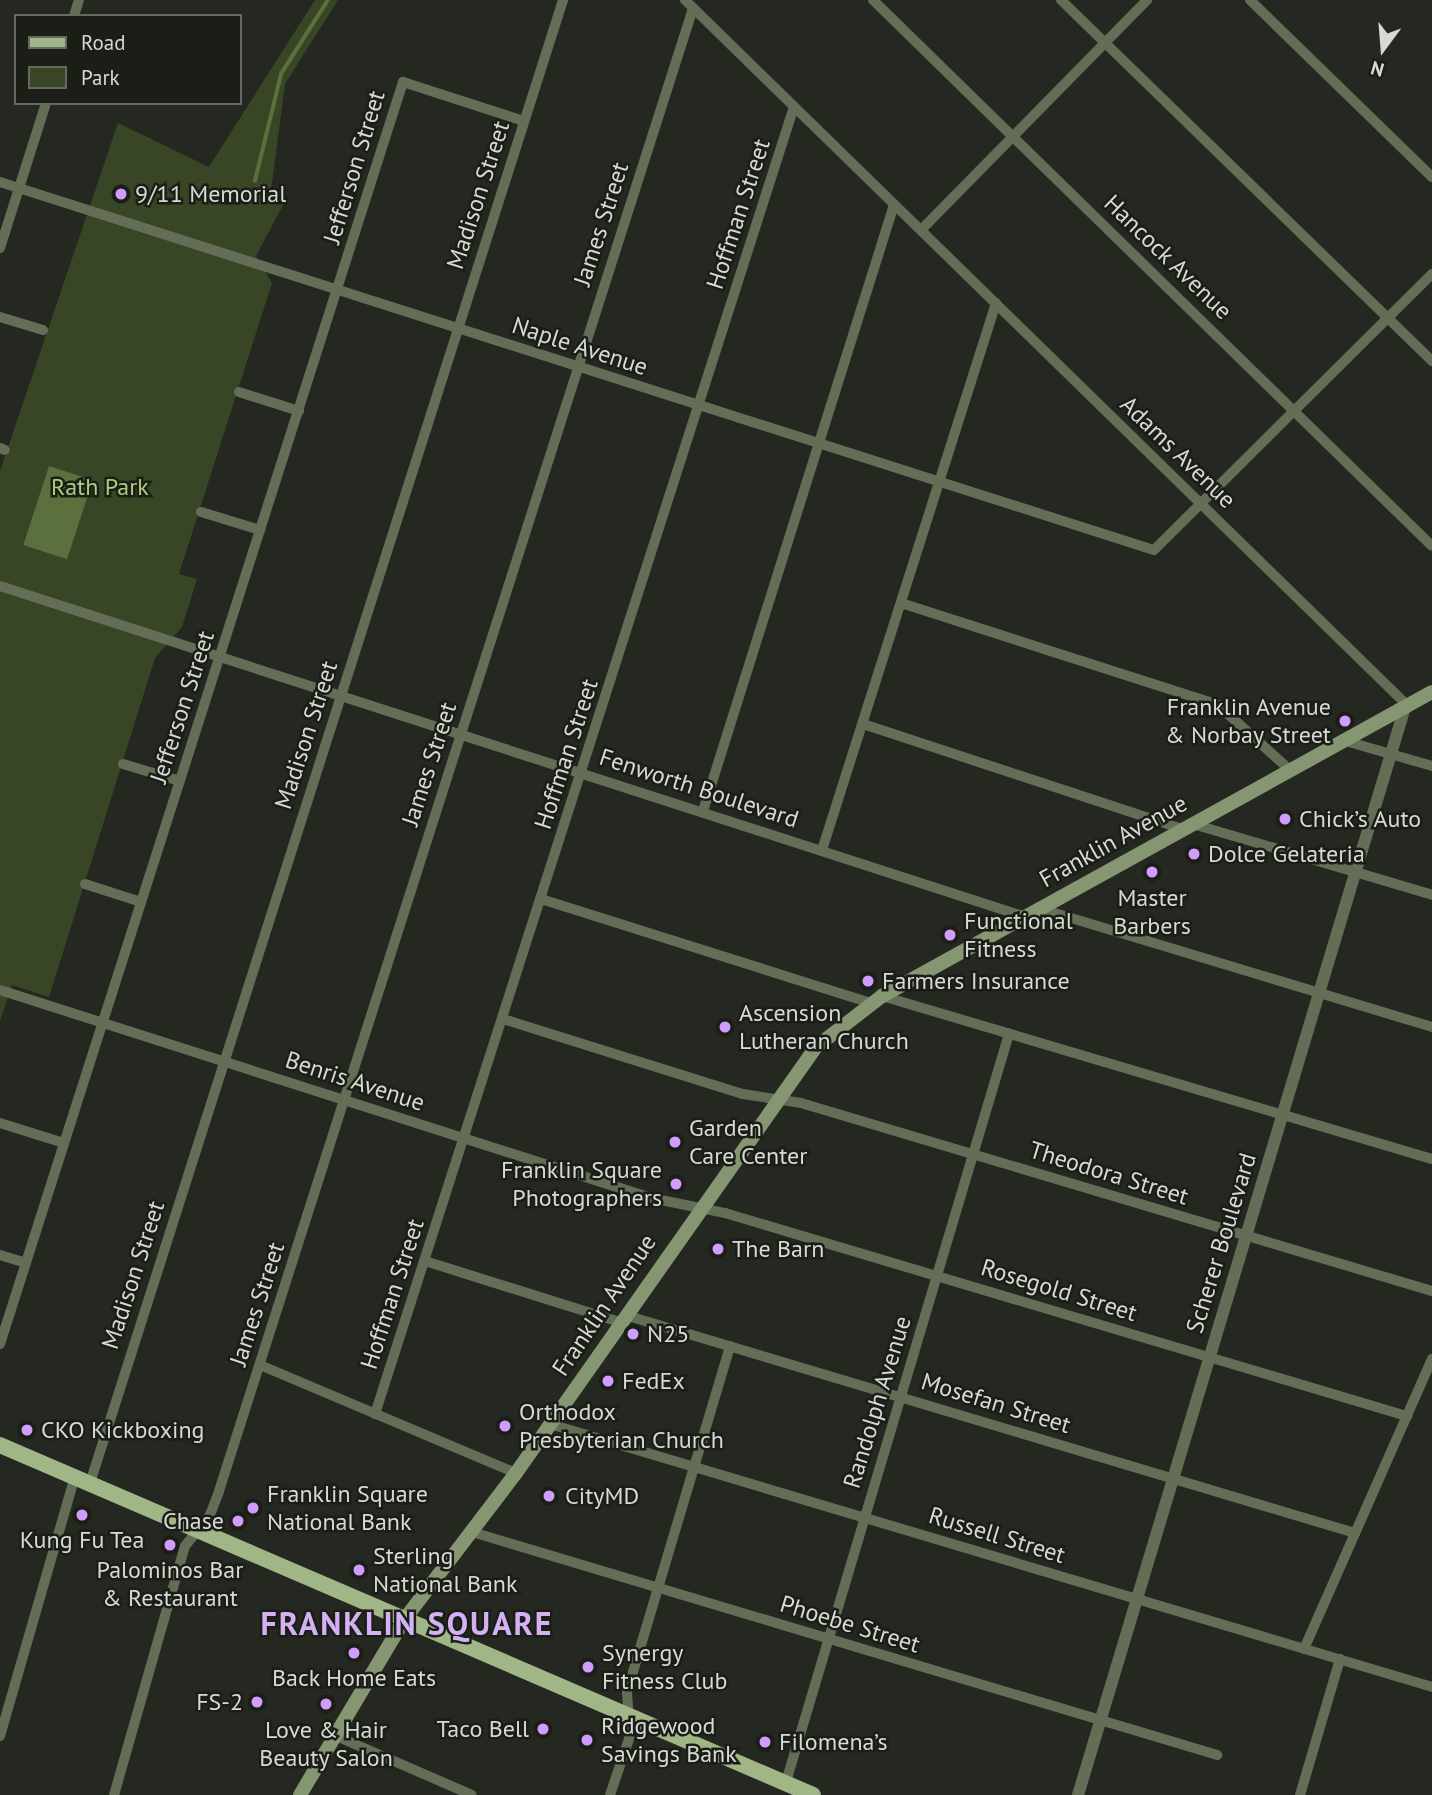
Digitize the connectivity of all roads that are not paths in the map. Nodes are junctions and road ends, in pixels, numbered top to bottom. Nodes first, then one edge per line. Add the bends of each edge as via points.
1 (563, 0) edge
2 (873, 0) edge
3 (1061, 0) edge
4 (1147, 0) edge
5 (1250, 0) edge
6 (689, 4) edge
7 (1105, 43) junction
8 (45, 105) edge
9 (794, 107) junction
10 (524, 121) junction
11 (1014, 137) junction
12 (1432, 177) edge
13 (0, 182) edge
14 (19, 188) junction
15 (894, 205) junction
16 (923, 228) junction
17 (0, 248) edge
18 (1432, 274) edge
19 (337, 290) junction
20 (996, 303) junction
21 (0, 317) edge
22 (1388, 318) junction
23 (458, 329) junction
24 (43, 330) dead end
25 (1432, 361) edge
26 (578, 367) junction
27 (239, 392) dead end
28 (699, 406) junction
29 (299, 411) junction
30 (1297, 412) junction
31 (819, 444) junction
32 (939, 482) junction
33 (1205, 506) junction
34 (201, 512) dead end
35 (261, 530) junction
36 (1432, 546) edge
37 (0, 586) edge
38 (901, 603) junction
39 (220, 657) junction
40 (1432, 692) edge
41 (340, 695) junction
42 (1406, 704) junction
43 (863, 724) junction
44 (461, 734) junction
45 (1342, 740) junction
46 (1390, 754) junction
47 (123, 764) dead end
48 (1432, 766) edge
49 (1290, 770) junction
50 (582, 772) junction
51 (180, 781) junction
52 (703, 811) junction
53 (1188, 826) junction
54 (822, 850) junction
55 (1353, 872) junction
56 (85, 884) dead end
57 (1432, 895) edge
58 (541, 899) junction
59 (141, 902) junction
60 (1038, 908) junction
61 (1023, 916) junction
62 (0, 990) edge
63 (1317, 993) junction
64 (876, 999) junction
65 (503, 1019) junction
66 (103, 1023) junction
67 (1432, 1027) edge
68 (1009, 1034) junction
69 (223, 1061) junction
70 (774, 1099) junction
71 (344, 1100) junction
72 (1281, 1114) junction
73 (0, 1123) edge
74 (465, 1138) junction
75 (64, 1143) junction
76 (973, 1154) junction
77 (1432, 1159) edge
78 (698, 1209) junction
79 (1245, 1236) junction
80 (0, 1255) edge
81 (425, 1261) junction
82 (26, 1263) junction
83 (937, 1276) junction
84 (1432, 1292) edge
85 (622, 1319) junction
86 (0, 1345) edge
87 (730, 1346) junction
88 (1209, 1357) junction
89 (1432, 1360) edge
90 (260, 1365) junction
91 (901, 1397) junction
92 (375, 1414) junction
93 (1407, 1416) junction
94 (550, 1424) junction
95 (0, 1445) edge
96 (695, 1467) junction
97 (516, 1473) junction
98 (1173, 1478) junction
99 (82, 1480) junction
100 (864, 1518) junction
101 (199, 1530) junction
102 (472, 1532) junction
103 (1355, 1533) junction
104 (659, 1589) junction
105 (1137, 1599) junction
106 (404, 1620) junction
107 (829, 1639) junction
108 (1304, 1649) junction
109 (1340, 1660) junction
110 (1432, 1687) edge
111 (626, 1713) junction
112 (1101, 1720) junction
113 (334, 1735) junction
114 (0, 1736) edge
115 (1217, 1755) dead end
116 (786, 1782) junction
117 (114, 1795) edge
118 (300, 1795) edge
119 (472, 1795) edge
120 (610, 1795) edge
121 (813, 1795) edge
122 (1078, 1795) edge
123 (1300, 1795) edge

1 - 10 street, Madison Street
2 - 11 street, Hancock Avenue
3 - 7 street
4 - 7 street
5 - 12 street
6 - 9 street
6 - 26 street, James Street
7 - 11 street
7 - 22 street
8 - 14 street
9 - 15 street
9 - 28 street, Hoffman Street
10 - 19 street, Jefferson Street via 403,82
10 - 23 street, Madison Street
11 - 16 street
11 - 30 street, Hancock Avenue
13 - 14 street, Naple Avenue
14 - 17 street
14 - 19 street, Naple Avenue
15 - 16 street, Adams Avenue
15 - 31 street
16 - 20 street, Adams Avenue
18 - 22 street
19 - 23 street, Naple Avenue
19 - 29 street, Jefferson Street
20 - 32 street
20 - 33 street, Adams Avenue
21 - 24 street
22 - 25 street
22 - 30 street
23 - 26 street, Naple Avenue
23 - 41 street, Madison Street
26 - 28 street, Naple Avenue
26 - 44 street, James Street
27 - 29 street
28 - 31 street, Naple Avenue
28 - 50 street, Hoffman Street
29 - 35 street, Jefferson Street
30 - 33 street
30 - 36 street, Hancock Avenue
31 - 32 street, Naple Avenue
31 - 52 street
32 - 33 street, Naple Avenue via 1148,548 1160,547
32 - 38 street
33 - 42 street, Adams Avenue
34 - 35 street
35 - 39 street, Jefferson Street
37 - 39 street, Fenworth Boulevard
38 - 43 street
38 - 49 street via 1218,705
39 - 41 street, Fenworth Boulevard
39 - 51 street, Jefferson Street
40 - 42 main road, Franklin Avenue
41 - 44 street, Fenworth Boulevard
41 - 69 street, Madison Street
42 - 45 main road, Franklin Avenue
42 - 46 street, Scherer Boulevard
43 - 53 street
43 - 54 street
44 - 50 street, Fenworth Boulevard
44 - 71 street, James Street
45 - 46 street
45 - 49 main road, Franklin Avenue
46 - 48 street
46 - 55 street, Scherer Boulevard
47 - 51 street
49 - 53 main road, Franklin Avenue
50 - 52 street, Fenworth Boulevard
50 - 58 street, Hoffman Street
51 - 59 street, Jefferson Street
52 - 54 street, Fenworth Boulevard
53 - 55 street
53 - 60 main road, Franklin Avenue
54 - 61 street, Fenworth Boulevard
55 - 57 street
55 - 63 street, Scherer Boulevard
56 - 59 street
58 - 64 street
58 - 65 street, Hoffman Street
59 - 66 street, Jefferson Street
60 - 61 main road, Franklin Avenue
60 - 63 street
61 - 64 main road, Franklin Avenue
62 - 66 street, Benris Avenue
63 - 67 street
63 - 72 street, Scherer Boulevard
64 - 68 street
64 - 70 main road, Franklin Avenue via 816,1047
65 - 70 street, Theodora Street
65 - 74 street, Hoffman Street
66 - 69 street, Benris Avenue
66 - 75 street, Jefferson Street
68 - 72 street
68 - 76 street, Randolph Avenue
69 - 71 street, Benris Avenue
69 - 99 street, Madison Street
70 - 76 street, Theodora Street
70 - 78 main road, Franklin Avenue
71 - 74 street, Benris Avenue
71 - 90 street, James Street
72 - 77 street
72 - 79 street, Scherer Boulevard
73 - 75 street
74 - 78 street, Benris Avenue
74 - 81 street, Hoffman Street
75 - 82 street, Jefferson Street
76 - 79 street, Theodora Street
76 - 83 street, Randolph Avenue
78 - 83 street, Rosegold Street
78 - 85 main road, Franklin Avenue
79 - 84 street, Theodora Street
79 - 88 street, Scherer Boulevard
80 - 82 street
81 - 85 street, Mosefan Street
81 - 92 street, Hoffman Street
82 - 86 street, Jefferson Street
83 - 88 street, Rosegold Street
83 - 91 street, Randolph Avenue
85 - 87 street, Mosefan Street
85 - 94 main road, Franklin Avenue
87 - 91 street, Mosefan Street
87 - 96 street
88 - 93 street, Rosegold Street
88 - 98 street, Scherer Boulevard
89 - 93 street
90 - 92 street
90 - 101 street, James Street via 219,1491
91 - 98 street, Mosefan Street
91 - 100 street, Randolph Avenue
92 - 97 street
93 - 103 street
94 - 96 street, Russell Street
94 - 97 main road, Franklin Avenue
95 - 99 main road
96 - 100 street, Russell Street
96 - 104 street
97 - 102 main road, Franklin Avenue
98 - 103 street, Mosefan Street
98 - 105 street, Scherer Boulevard
99 - 101 main road
99 - 114 street, Madison Street
100 - 105 street, Russell Street
100 - 107 street, Randolph Avenue
101 - 106 main road
101 - 117 street, James Street via 186,1546
102 - 104 street, Phoebe Street
102 - 106 main road, Franklin Avenue
103 - 108 street
104 - 107 street, Phoebe Street
104 - 111 street
105 - 108 street, Russell Street
105 - 112 street, Scherer Boulevard
106 - 111 main road
106 - 113 main road, Franklin Avenue
107 - 112 street, Phoebe Street
107 - 116 street, Randolph Avenue
108 - 109 street, Russell Street
109 - 110 street, Russell Street
109 - 123 street
111 - 116 main road
111 - 120 street via 630,1736
112 - 115 street, Phoebe Street
112 - 122 street, Scherer Boulevard
113 - 118 main road, Franklin Avenue
113 - 119 street
116 - 121 main road

